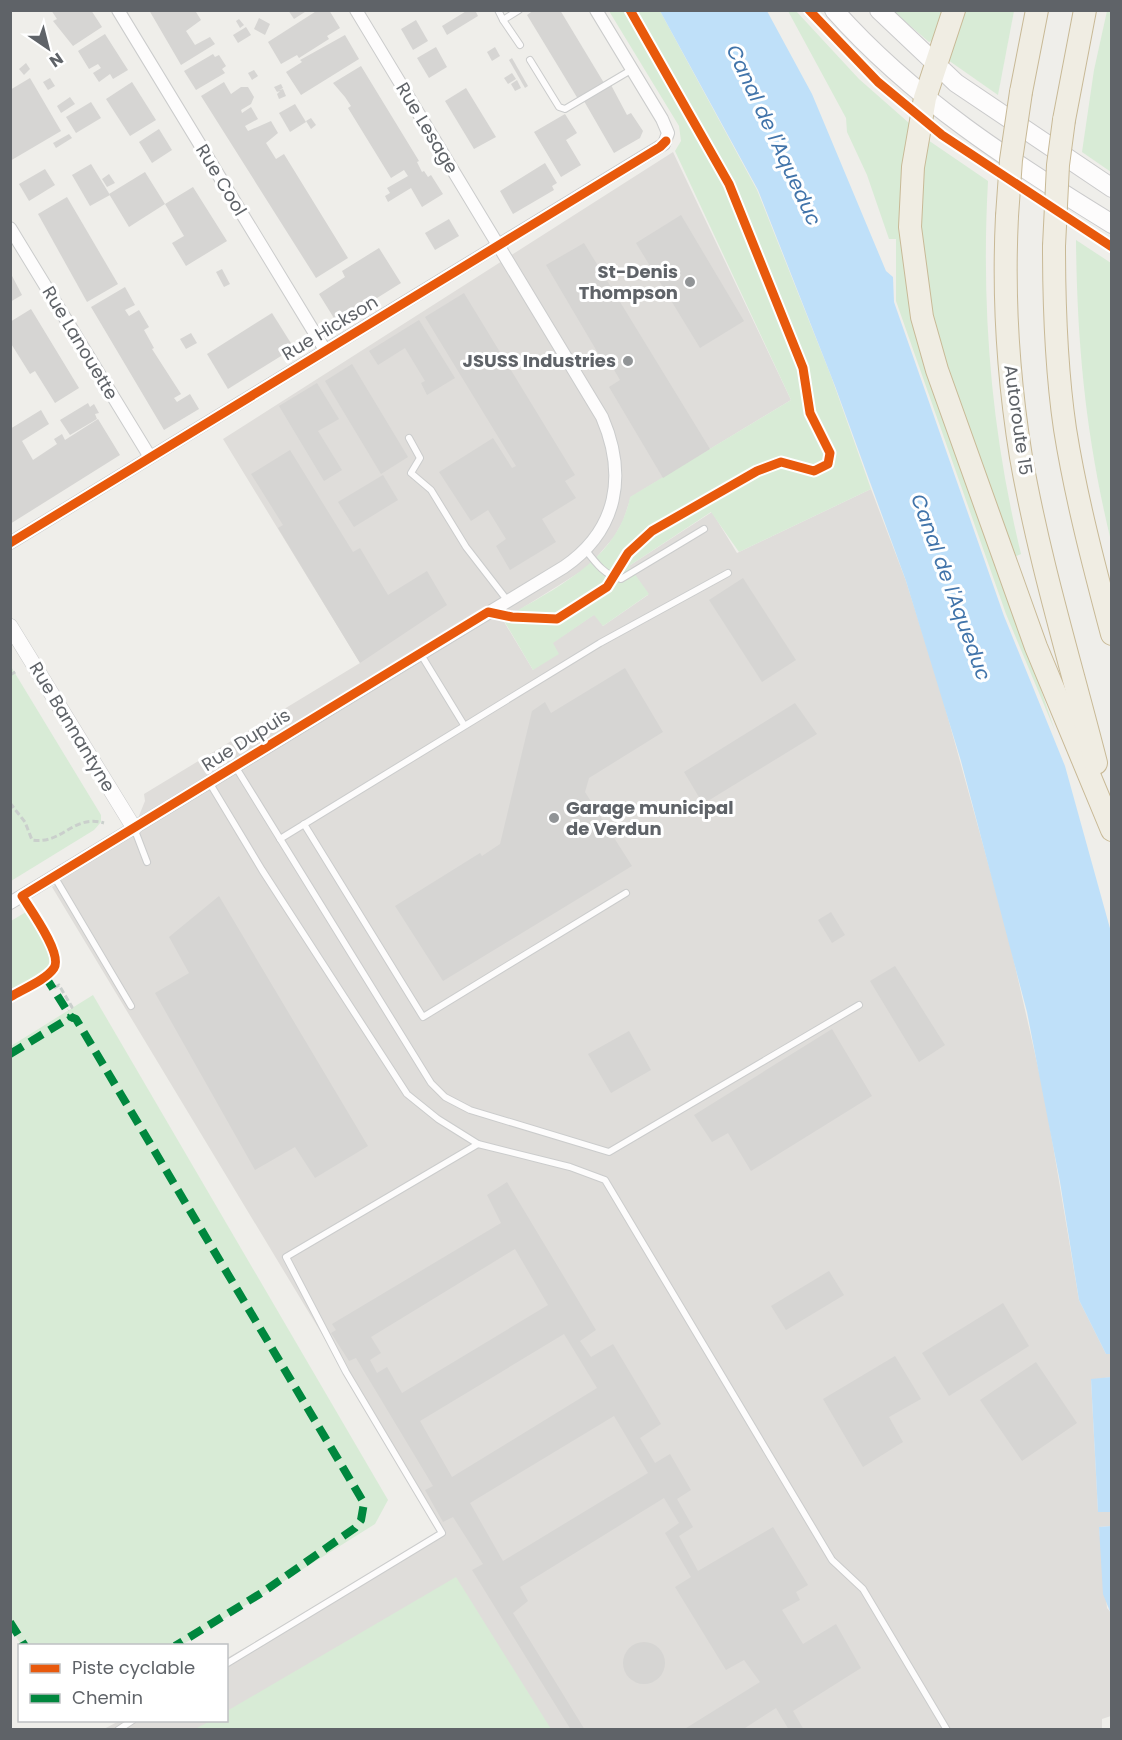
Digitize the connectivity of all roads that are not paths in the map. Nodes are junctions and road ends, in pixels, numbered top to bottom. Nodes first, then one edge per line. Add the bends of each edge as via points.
1 (118, 10) edge
2 (356, 10) edge
3 (498, 10) edge
4 (519, 10) edge
5 (596, 10) edge
6 (834, 10) edge
7 (879, 10) edge
8 (954, 10) edge
9 (1037, 10) edge
10 (1085, 10) edge
11 (503, 20) junction
12 (520, 45) dead end
13 (530, 60) dead end
14 (935, 65) junction
15 (632, 69) junction
16 (925, 98) junction
17 (1112, 188) edge
18 (1112, 224) edge
19 (10, 228) edge
20 (499, 245) junction
21 (325, 350) junction
22 (409, 438) dead end
23 (150, 457) junction
24 (704, 529) dead end
25 (10, 543) edge
26 (585, 549) junction
27 (728, 573) dead end
28 (507, 600) junction
29 (10, 626) edge
30 (1112, 634) edge
31 (420, 652) junction
32 (464, 724) junction
33 (235, 766) junction
34 (209, 782) junction
35 (1112, 821) edge
36 (304, 824) junction
37 (134, 828) junction
38 (1112, 831) edge
39 (280, 839) junction
40 (147, 862) dead end
41 (54, 876) junction
42 (626, 893) dead end
43 (10, 903) edge
44 (859, 1005) dead end
45 (131, 1006) dead end
46 (478, 1144) junction
47 (228, 1663) edge
48 (947, 1730) edge

1 - 21 street, Rue Cool
2 - 20 street, Rue Lesage
3 - 11 lane
4 - 11 lane
5 - 15 street
6 - 16 main road
7 - 14 main road
8 - 14 highway
9 - 35 highway, Autoroute 15, bridge via 1011,160 1007,329 1021,457
10 - 30 highway, bridge via 1058,165 1055,330 1065,429
11 - 12 lane
13 - 15 lane via 559,107 565,109
14 - 16 highway
14 - 17 main road via 979,100
15 - 20 street, Rue Hickson via 662,119 668,134 666,141
16 - 18 main road via 1026,170
16 - 38 highway via 913,167 910,227 922,317 937,370 1036,647
19 - 23 street, Rue Lanouette
20 - 21 street, Rue Hickson
20 - 26 street, Rue Dupuis via 594,401 613,441 613,501 603,526
21 - 23 street, Rue Hickson
22 - 28 lane via 420,458 411,473 431,490 466,547
23 - 25 street, Rue Hickson
24 - 26 lane via 621,579 603,570
26 - 28 street, Rue Dupuis via 564,567
27 - 32 lane
28 - 31 street, Rue Dupuis
29 - 37 street, Rue Bannantyne
31 - 32 lane
31 - 33 street, Rue Dupuis
32 - 36 lane
33 - 34 street, Rue Dupuis
33 - 39 lane
34 - 37 street, Rue Dupuis
34 - 46 lane via 407,1094
36 - 39 lane
36 - 42 lane via 423,1017
37 - 40 lane
37 - 41 street, Rue Dupuis
39 - 44 lane via 432,1083 445,1097 470,1110 609,1152
41 - 43 street, Rue Dupuis
41 - 45 lane
46 - 47 lane via 286,1257 346,1372 442,1533
46 - 48 lane via 605,1180 832,1560 863,1588

